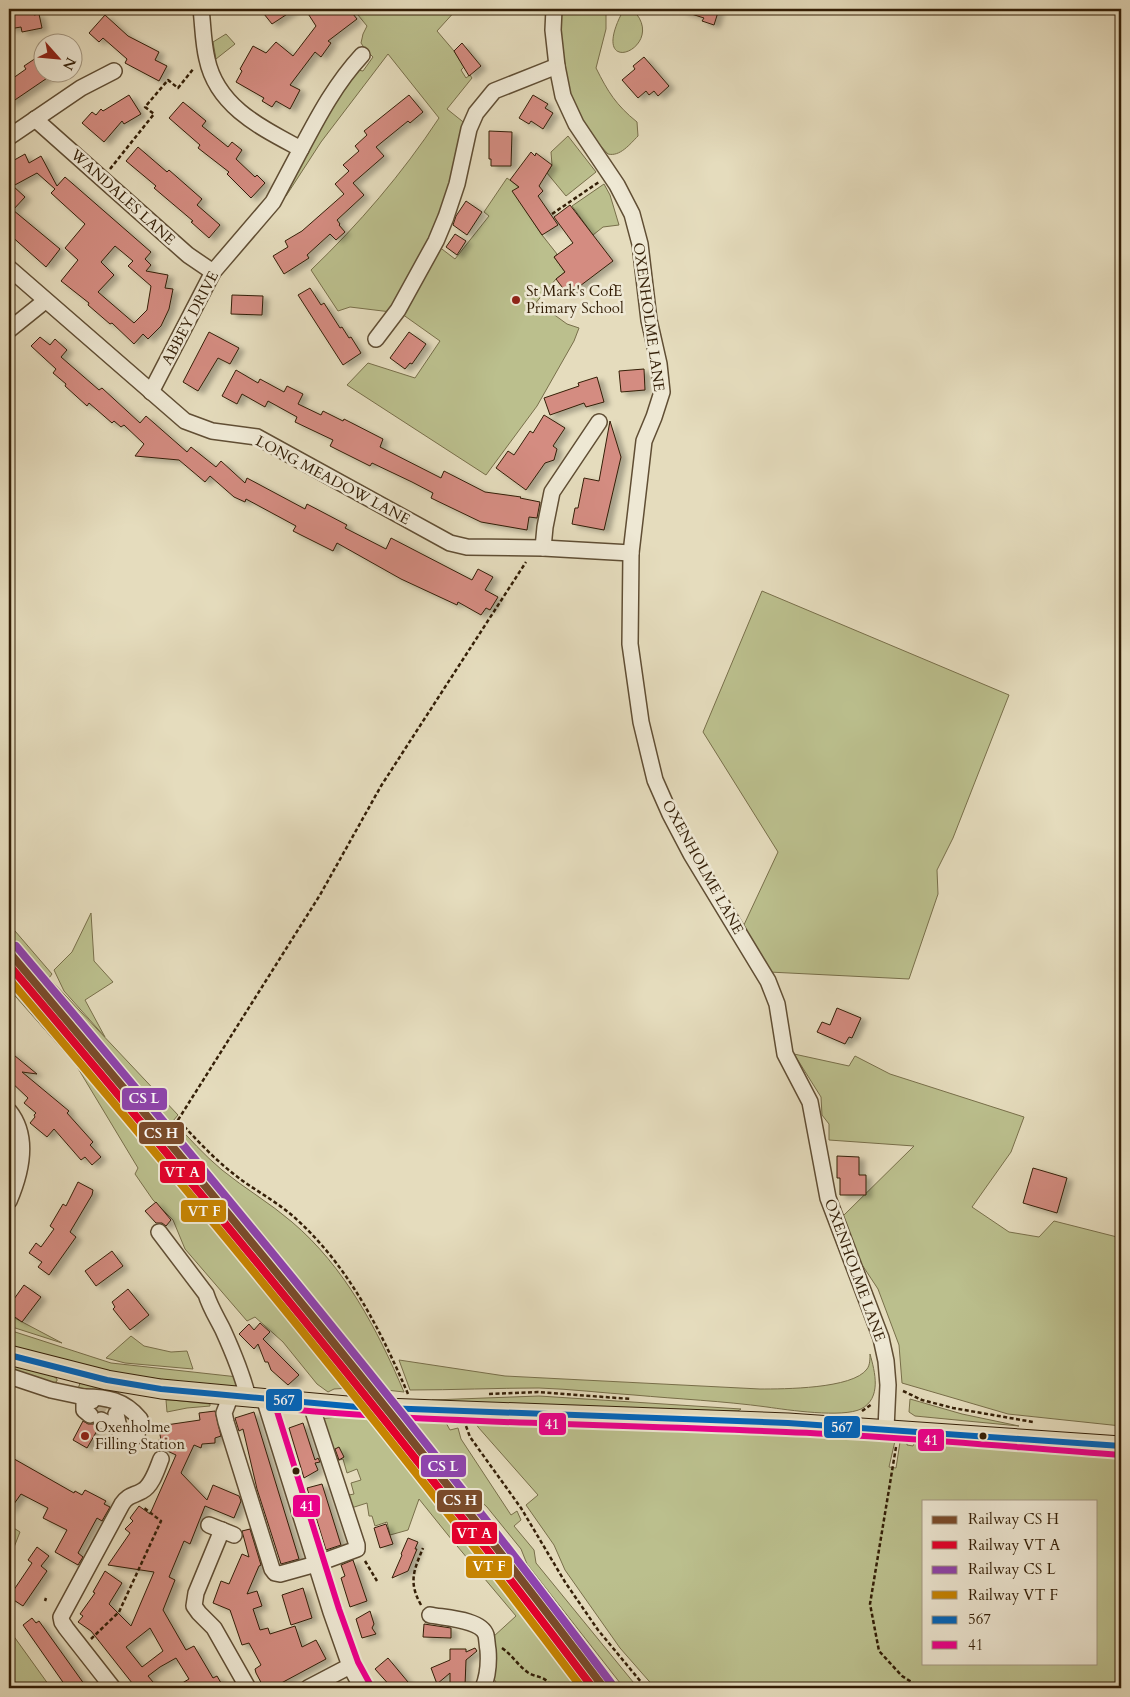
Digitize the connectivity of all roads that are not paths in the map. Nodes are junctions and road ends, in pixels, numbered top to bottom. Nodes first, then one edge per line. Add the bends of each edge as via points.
1 (201, 9) edge
2 (554, 9) edge
3 (362, 55) dead end
4 (557, 66) junction
5 (114, 71) dead end
6 (35, 119) junction
7 (9, 137) edge
8 (301, 149) junction
9 (9, 268) edge
10 (213, 272) junction
11 (45, 301) junction
12 (9, 330) edge
13 (376, 339) dead end
14 (151, 392) junction
15 (599, 422) dead end
16 (539, 548) junction
17 (631, 553) junction
18 (9, 1111) edge
19 (9, 1202) edge
20 (159, 1232) dead end
21 (9, 1355) edge
22 (70, 1372) junction
23 (9, 1376) edge
24 (141, 1385) junction
25 (64, 1394) junction
26 (248, 1397) junction
27 (310, 1402) junction
28 (892, 1429) junction
29 (1121, 1446) edge
30 (161, 1459) dead end
31 (222, 1530) dead end
32 (316, 1564) junction
33 (430, 1615) road end
34 (350, 1666) junction
35 (487, 1686) edge
36 (113, 1688) edge
37 (248, 1688) edge
38 (308, 1688) edge
39 (362, 1688) edge

1 - 8 street via 206,54 217,85 239,112
2 - 4 street, OXENHOLME LANE
3 - 8 street, ABBEY DRIVE via 333,92
4 - 13 street via 494,91 476,113 469,129 457,184 436,241 398,310
4 - 17 street, OXENHOLME LANE via 563,96 576,124 632,214 640,244 648,315 659,364 662,392 644,441
5 - 6 street via 81,88
6 - 7 street
6 - 10 street, WANDALES LANE via 188,255
8 - 10 street, ABBEY DRIVE via 273,202
9 - 11 street, LONG MEADOW LANE
10 - 14 street, ABBEY DRIVE
11 - 12 street
11 - 14 street, LONG MEADOW LANE
14 - 16 street, LONG MEADOW LANE via 185,421 212,431 257,437 450,543 467,547
15 - 16 street via 552,492
16 - 17 street, LONG MEADOW LANE
17 - 28 street, OXENHOLME LANE via 630,644 641,722 656,780 670,814 768,981 777,1004 785,1054 810,1102 828,1198 881,1338
18 - 19 street via 19,1131 22,1147 18,1175
20 - 26 street via 206,1294 243,1376
21 - 22 main road
22 - 24 main road
22 - 25 street
23 - 25 street
24 - 25 street via 105,1412
24 - 26 main road
26 - 27 main road
26 - 32 street
26 - 32 street via 224,1413 272,1569 280,1574
27 - 28 main road via 341,1405 413,1402 465,1412
27 - 32 street via 357,1545 353,1552
28 - 29 main road
30 - 36 street via 143,1491 135,1499 122,1504 61,1617
31 - 37 street via 196,1593 194,1606 214,1628
32 - 34 street
33 - 35 street via 470,1622 486,1634 493,1645 488,1656
34 - 38 street
34 - 39 street

